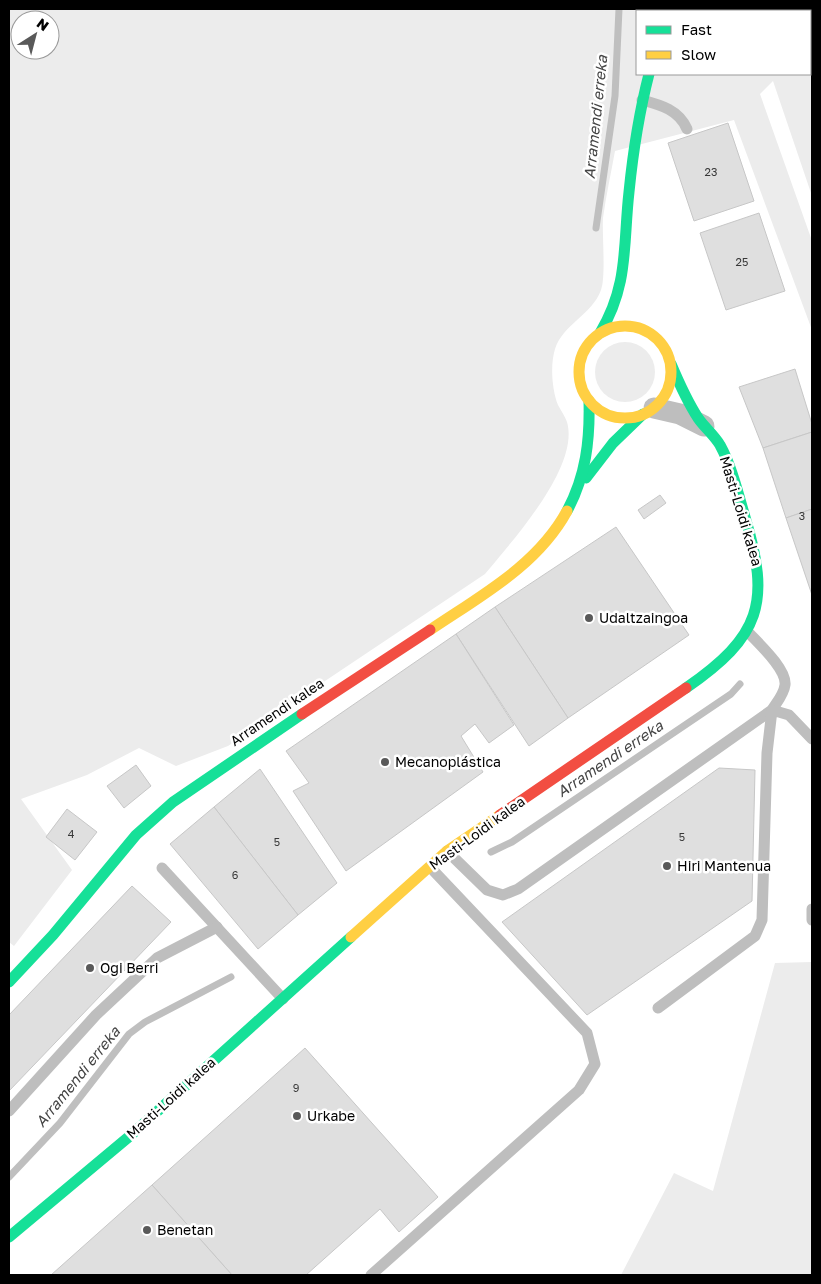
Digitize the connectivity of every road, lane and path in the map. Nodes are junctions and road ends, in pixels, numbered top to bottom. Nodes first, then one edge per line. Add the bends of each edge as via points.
1 (658, 9) edge
2 (666, 10) edge
3 (649, 75) edge
4 (642, 100) junction
5 (687, 129) dead end
6 (624, 270) junction
7 (630, 294) dead end
8 (640, 318) dead end
9 (649, 332) junction
10 (600, 333) junction
11 (671, 364) junction
12 (589, 401) junction
13 (649, 411) junction
14 (704, 426) junction
15 (578, 489) junction
16 (747, 631) junction
17 (772, 710) junction
18 (812, 739) edge
19 (447, 851) junction
20 (430, 866) junction
21 (162, 868) dead end
22 (812, 909) edge
23 (812, 920) edge
24 (217, 927) junction
25 (9, 982) edge
26 (283, 999) junction
27 (658, 1008) dead end
28 (9, 1111) edge
29 (9, 1237) edge
30 (371, 1275) edge

1 - 2 lane
3 - 4 street
4 - 5 lane via 674,112 683,119
4 - 6 street via 626,210
6 - 7 street
6 - 10 street via 616,304
8 - 9 street
9 - 10 street via 623,325
9 - 11 street via 661,342
10 - 12 street via 585,349 579,367 582,389
11 - 13 street via 669,388
11 - 14 street, Masti-Loidi kalea
12 - 13 street via 599,410 617,417 630,418
12 - 15 street, Arramendi kalea via 590,445
13 - 14 street, Masti-Loidi kalea via 680,414
13 - 15 street, Arramendi kalea via 613,443
14 - 16 street, Masti-Loidi kalea via 724,454 757,552 761,583
15 - 25 street, Arramendi kalea via 555,530 524,566 173,802 136,835 53,935
16 - 17 lane via 783,674 786,684
16 - 19 street, Masti-Loidi kalea via 718,665
17 - 18 lane via 789,715
17 - 19 lane via 518,889 503,895 487,890
17 - 27 lane via 767,753 762,920 755,936
19 - 20 street, Masti-Loidi kalea
20 - 26 street, Masti-Loidi kalea
20 - 30 lane via 587,1033 595,1064 580,1090
21 - 24 lane
22 - 23 lane
24 - 26 lane
24 - 28 lane via 157,958 96,1016
26 - 29 street, Masti-Loidi kalea

